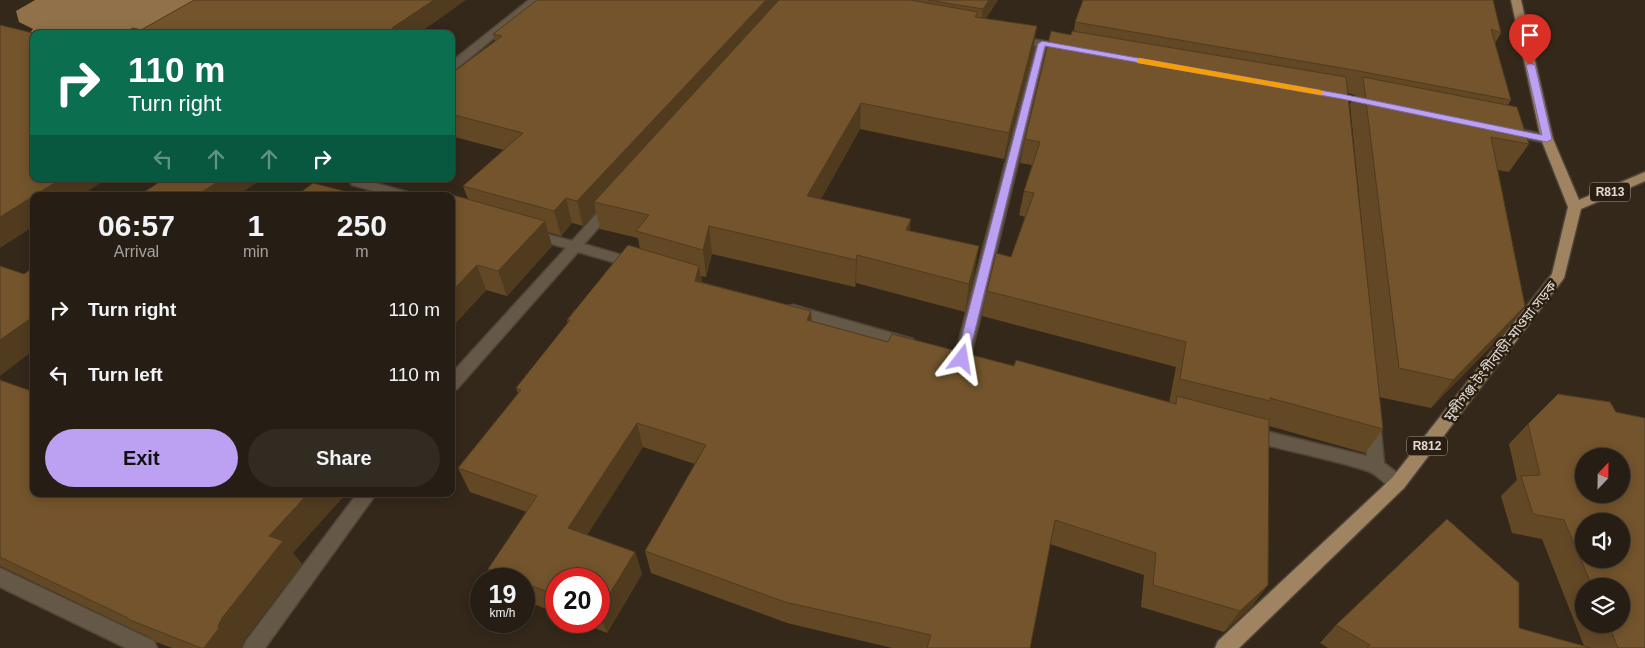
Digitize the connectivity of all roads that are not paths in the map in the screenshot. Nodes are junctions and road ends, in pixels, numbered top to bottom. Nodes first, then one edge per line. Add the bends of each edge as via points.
1 (535, 0) edge
2 (1516, 0) edge
3 (1004, 37) edge
4 (1042, 44) junction
5 (1081, 50) edge
6 (455, 65) edge
7 (1498, 129) edge
8 (1547, 139) junction
9 (1645, 176) edge
10 (356, 182) edge
11 (392, 192) edge
12 (620, 196) edge
13 (1575, 207) junction
14 (518, 230) edge
15 (574, 246) junction
16 (650, 268) edge
17 (782, 307) edge
18 (924, 348) edge
19 (943, 353) edge
20 (962, 359) junction
21 (981, 364) edge
22 (455, 380) edge
23 (1371, 408) edge
24 (1232, 429) edge
25 (1376, 466) junction
26 (1398, 483) junction
27 (365, 497) edge
28 (0, 577) edge
29 (147, 648) edge
30 (253, 648) edge
31 (1225, 648) edge

1 - 6 street
2 - 8 main road
3 - 4 street
4 - 5 street
4 - 20 street
7 - 8 street
8 - 13 main road
9 - 13 main road, R813
10 - 11 street
12 - 15 street
13 - 26 main road, মুন্সীগঞ্জ-টংগীবাড়ী-মাওয়া সড়ক / R812 via 1559,275
14 - 15 street
15 - 16 street
15 - 22 street
17 - 18 street
19 - 20 street
20 - 21 street
23 - 25 street
24 - 25 street
25 - 26 street
26 - 31 main road, মুন্সীগঞ্জ-টংগীবাড়ী-মাওয়া সড়ক / R812
27 - 30 street
28 - 29 street

